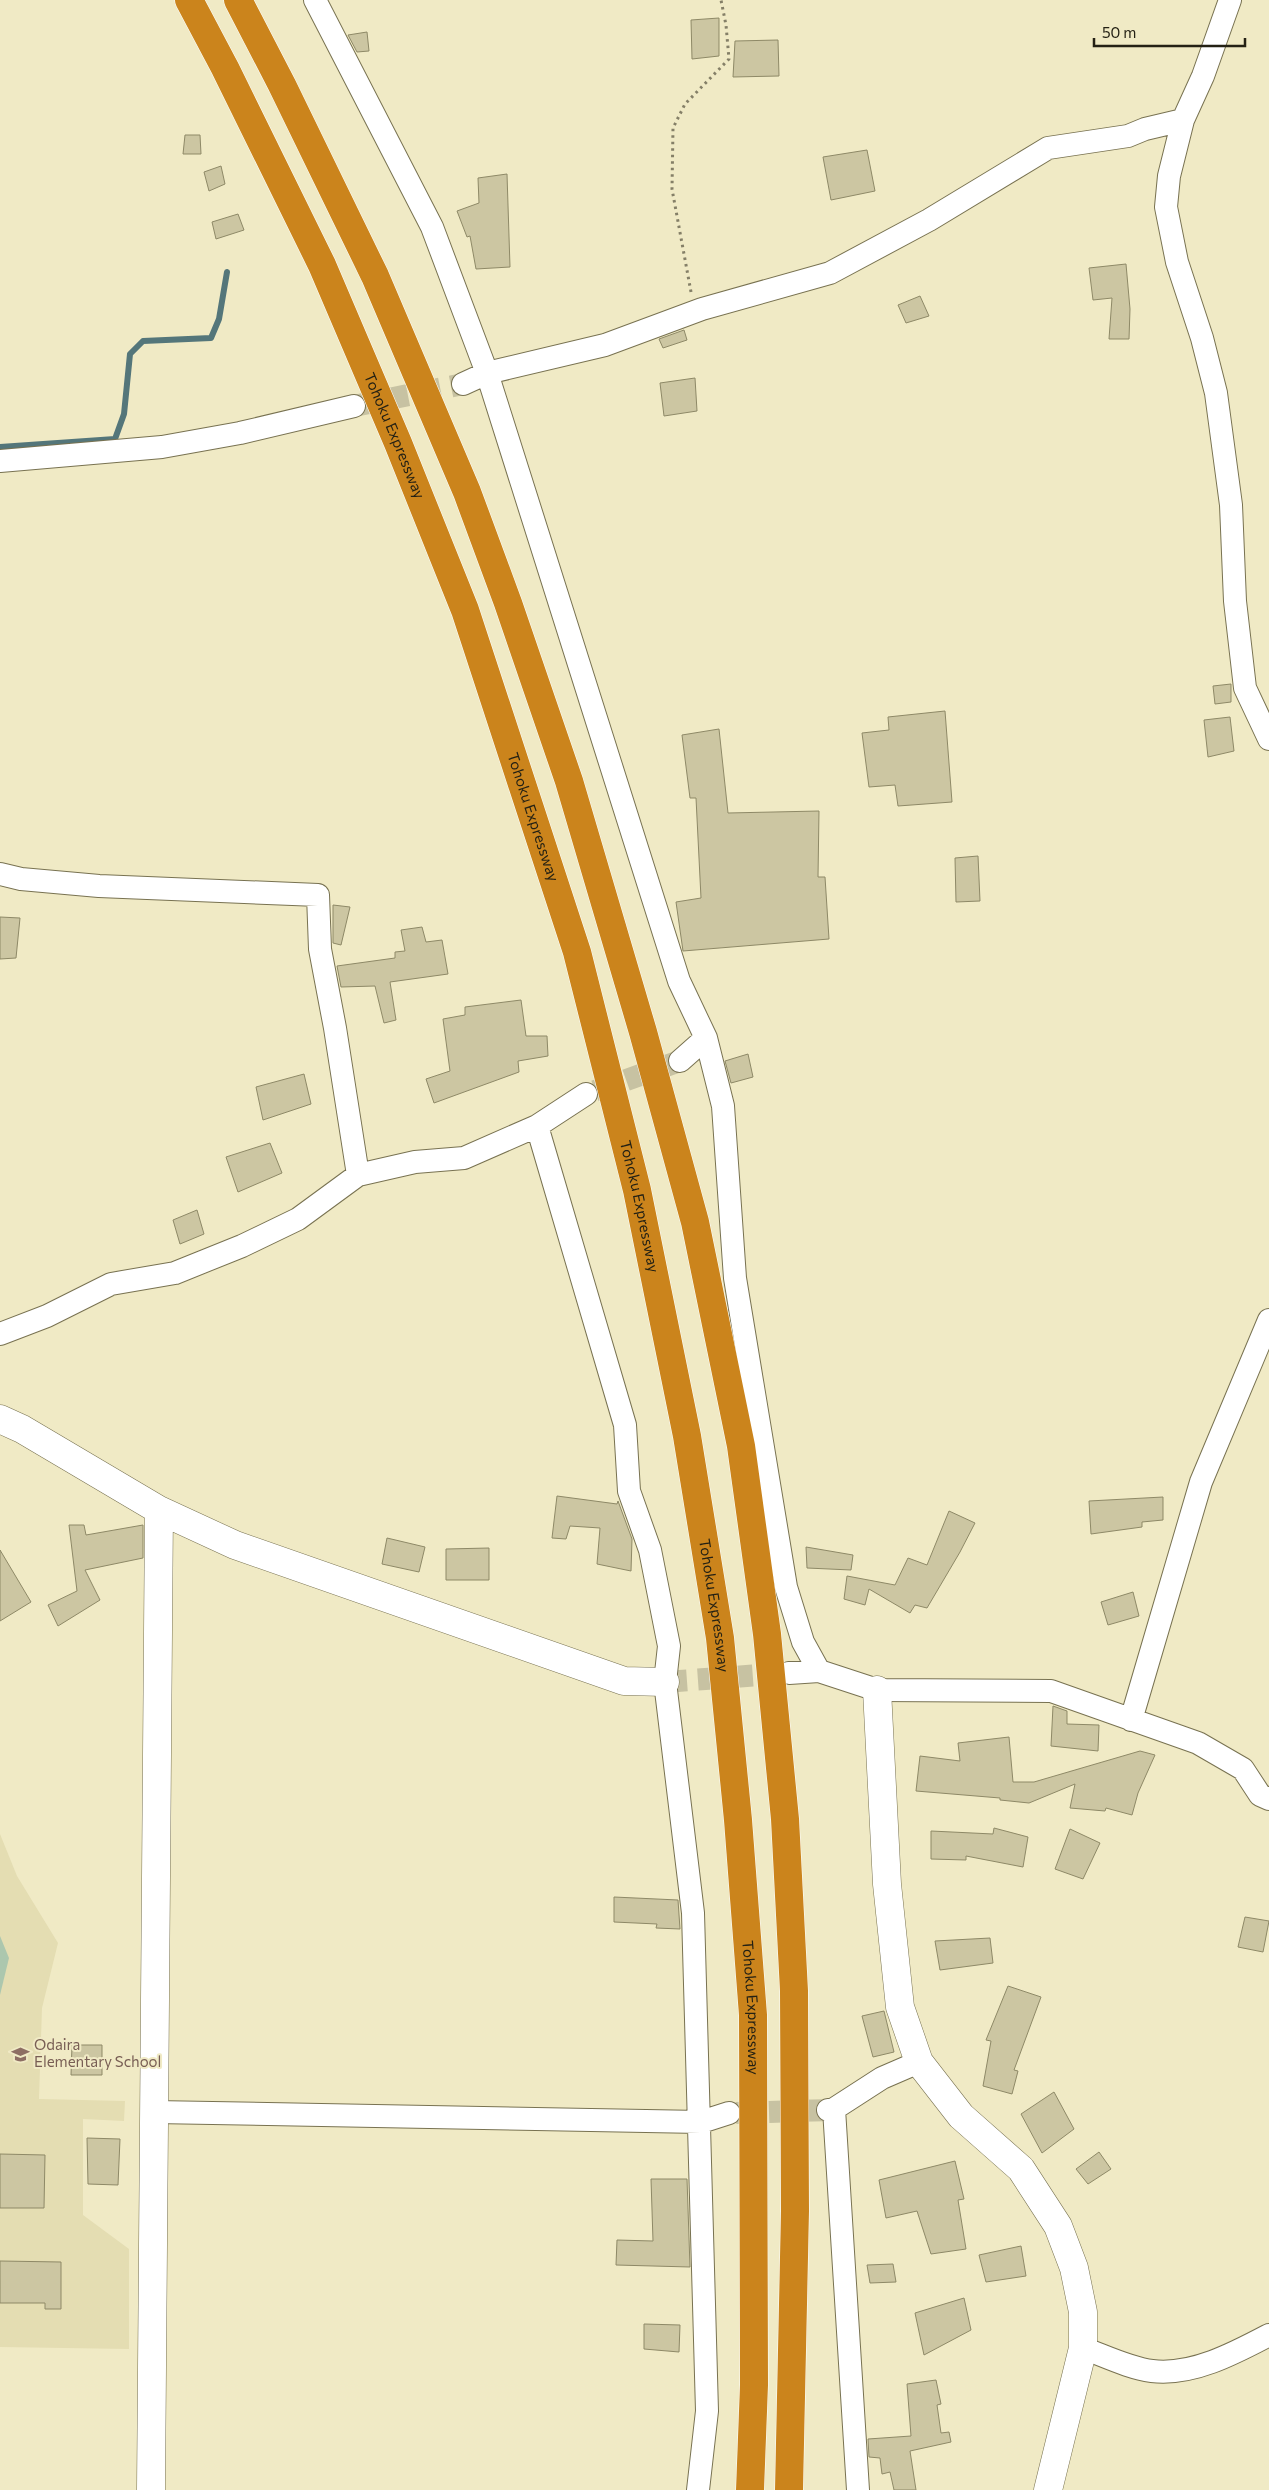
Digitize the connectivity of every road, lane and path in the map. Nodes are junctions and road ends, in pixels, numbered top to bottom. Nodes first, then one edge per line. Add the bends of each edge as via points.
1 (189, 0) edge
2 (238, 0) edge
3 (315, 0) edge
4 (721, 0) edge
5 (1230, 0) edge
6 (1183, 120) junction
7 (694, 312) junction
8 (487, 373) junction
9 (463, 384) tunnel mouth
10 (354, 406) tunnel mouth
11 (0, 461) edge
12 (1269, 739) edge
13 (0, 874) edge
14 (706, 1038) junction
15 (680, 1061) tunnel mouth
16 (586, 1094) tunnel mouth
17 (537, 1126) junction
18 (358, 1175) junction
19 (1269, 1320) edge
20 (0, 1334) edge
21 (1265, 1342) edge
22 (0, 1419) edge
23 (159, 1510) junction
24 (819, 1671) junction
25 (789, 1673) tunnel mouth
26 (665, 1682) junction
27 (878, 1690) junction
28 (1131, 1720) junction
29 (1269, 1799) edge
30 (919, 2062) junction
31 (154, 2112) junction
32 (729, 2113) tunnel mouth
33 (701, 2122) junction
34 (1269, 2335) edge
35 (1083, 2348) junction
36 (151, 2490) edge
37 (698, 2490) edge
38 (750, 2490) edge
39 (789, 2490) edge
40 (858, 2490) edge
41 (1048, 2490) edge

1 - 38 highway, Tohoku Expressway via 322,265 465,610 577,952 636,1190 690,1456 720,1638 738,1820 753,2015 754,2385
2 - 39 highway via 375,276 468,492 569,782 695,1222 741,1446 767,1634 785,1819 794,1991 795,2211
3 - 8 street via 432,227
4 - 7 path via 729,59 685,104 673,128 672,189
5 - 6 street
6 - 7 street via 1128,136 1048,148 929,220 830,273
6 - 12 street via 1169,176 1166,207 1177,262 1216,394 1231,506 1235,600 1245,688
7 - 8 street via 605,345
8 - 9 street
8 - 14 street via 679,981
10 - 11 street via 240,433 162,447
13 - 18 street via 99,886 318,895 320,948
14 - 15 street
14 - 24 street via 723,1106 735,1278 786,1587 803,1642
16 - 17 street
17 - 18 street via 464,1158 415,1162
17 - 26 street via 625,1425 629,1491 650,1550 669,1646
18 - 20 street via 298,1218 242,1246 175,1273 111,1284 47,1316
19 - 21 street
21 - 28 street via 1201,1482
22 - 23 street
23 - 26 street via 235,1545 624,1681
23 - 31 street
24 - 25 street
24 - 27 street
26 - 33 street via 693,1913
27 - 28 street via 1051,1691
27 - 30 street via 894,1964 900,2007
28 - 29 street via 1198,1743 1243,1769 1260,1795
30 - 35 street via 961,2116 1021,2168 1058,2226 1074,2268 1083,2312
30 - 40 street via 882,2078 831,2110
31 - 33 street
31 - 36 street
32 - 33 street
33 - 37 street via 707,2410
34 - 35 street via 1179,2371 1152,2371
35 - 41 street

